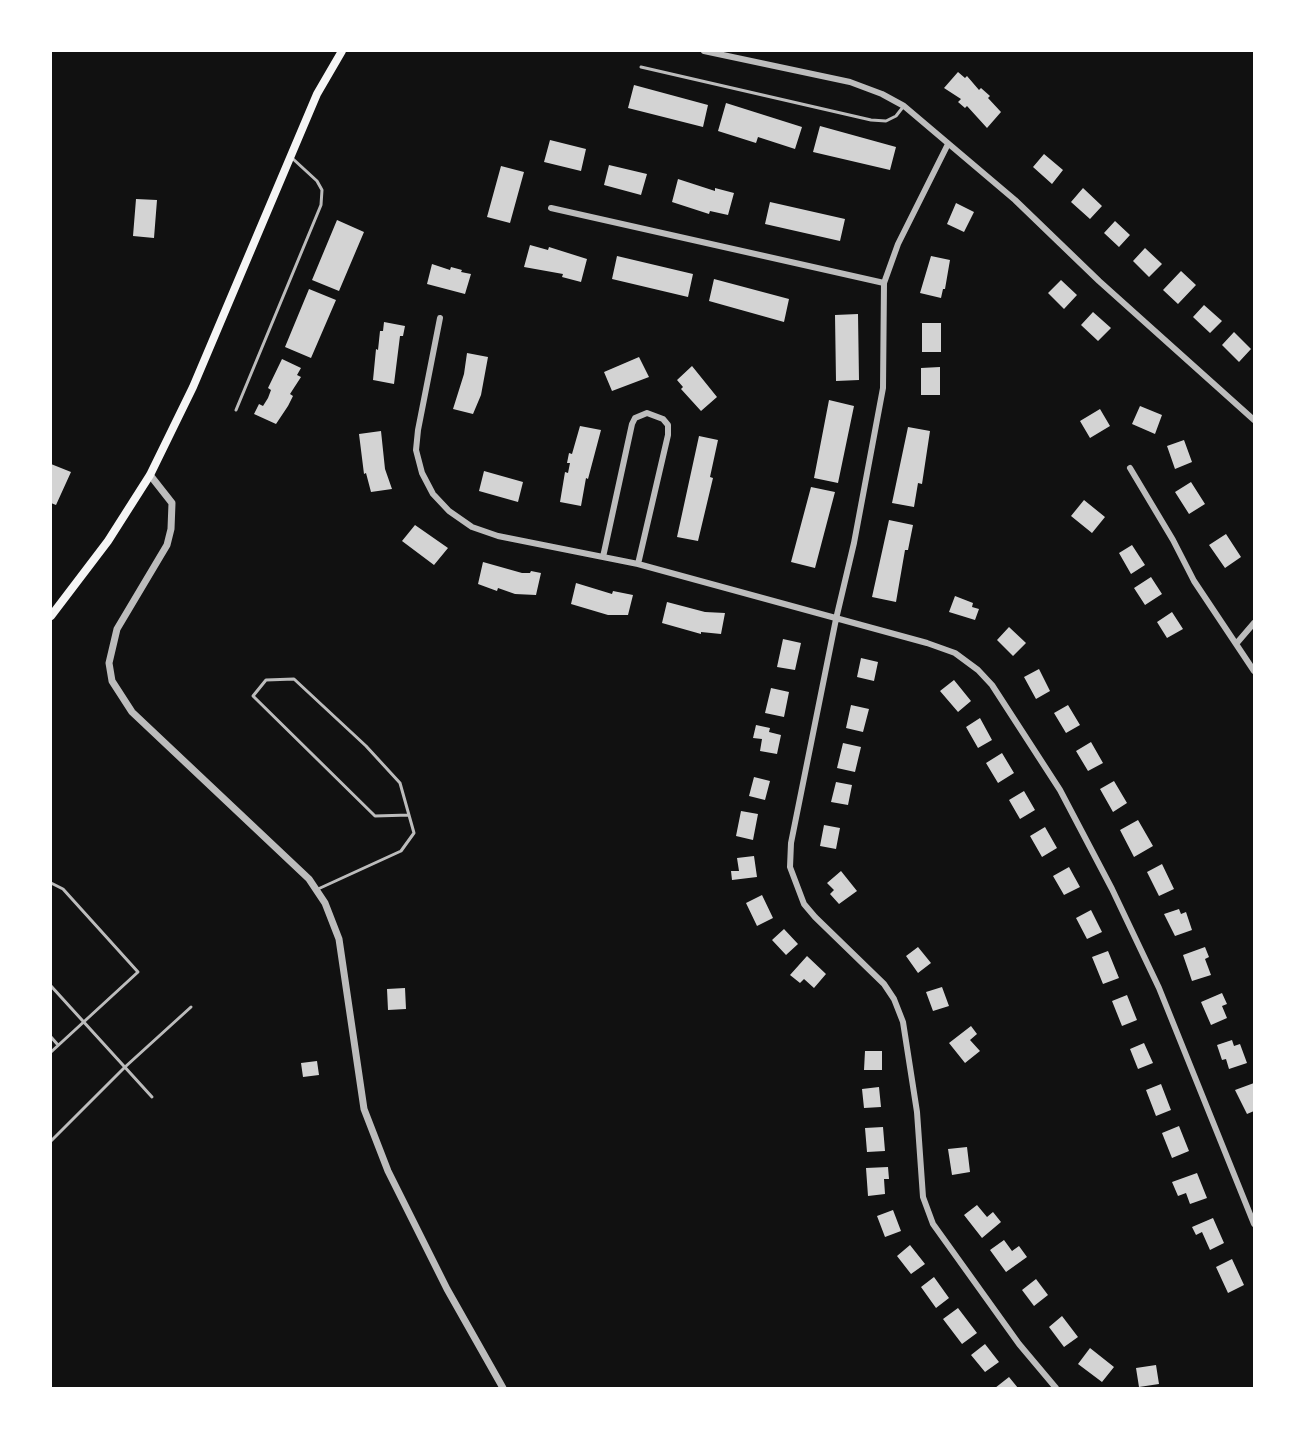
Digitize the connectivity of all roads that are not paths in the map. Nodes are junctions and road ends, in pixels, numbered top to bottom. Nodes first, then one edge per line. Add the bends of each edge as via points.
1 (342, 51) edge
2 (704, 51) edge
3 (641, 68) dead end
4 (904, 106) junction
5 (948, 144) junction
6 (291, 156) junction
7 (551, 208) dead end
8 (884, 283) junction
9 (441, 318) dead end
10 (236, 410) dead end
11 (1254, 420) edge
12 (1130, 468) dead end
13 (150, 476) junction
14 (603, 558) junction
15 (638, 564) junction
16 (51, 616) edge
17 (836, 619) junction
18 (1254, 623) edge
19 (1236, 644) junction
20 (1254, 671) edge
21 (409, 814) junction
22 (51, 883) edge
23 (316, 890) junction
24 (51, 986) edge
25 (190, 1007) dead end
26 (83, 1022) junction
27 (51, 1037) edge
28 (58, 1045) junction
29 (51, 1052) edge
30 (125, 1067) junction
31 (152, 1097) dead end
32 (51, 1141) edge
33 (1254, 1224) edge
34 (503, 1388) edge
35 (1056, 1388) edge

1 - 6 main road via 317,94
2 - 4 street via 850,82
3 - 4 lane via 871,120 886,121
4 - 5 street
5 - 8 street via 898,244
5 - 11 street via 1015,200 1098,281
6 - 10 lane via 317,181 322,190 321,205
6 - 13 main road via 193,387
7 - 8 street
8 - 17 street via 883,388
9 - 14 street via 416,450 433,494 472,527
12 - 19 street via 1194,581
13 - 16 main road via 108,541
13 - 23 street via 172,503 171,529 167,545 117,629 108,663 112,681 132,712 280,850
14 - 15 street
14 - 15 street via 632,424 635,418 647,413 668,424 668,435
15 - 17 street
17 - 33 street via 955,653 992,686 1060,790 1112,889 1159,988
17 - 35 street via 791,843 790,867 804,904 815,918 884,984 894,999 903,1022 916,1112 921,1190 933,1224 1019,1344
18 - 19 street
19 - 20 street
21 - 21 lane via 400,783 366,746 294,679 266,680 253,696 375,816
21 - 23 lane via 414,833 401,851
22 - 26 lane via 63,889 138,972
23 - 34 street via 339,939 364,1109 447,1289
24 - 26 lane
25 - 30 lane
26 - 28 lane
26 - 30 lane
27 - 28 lane
28 - 29 lane
30 - 31 lane
30 - 32 lane

